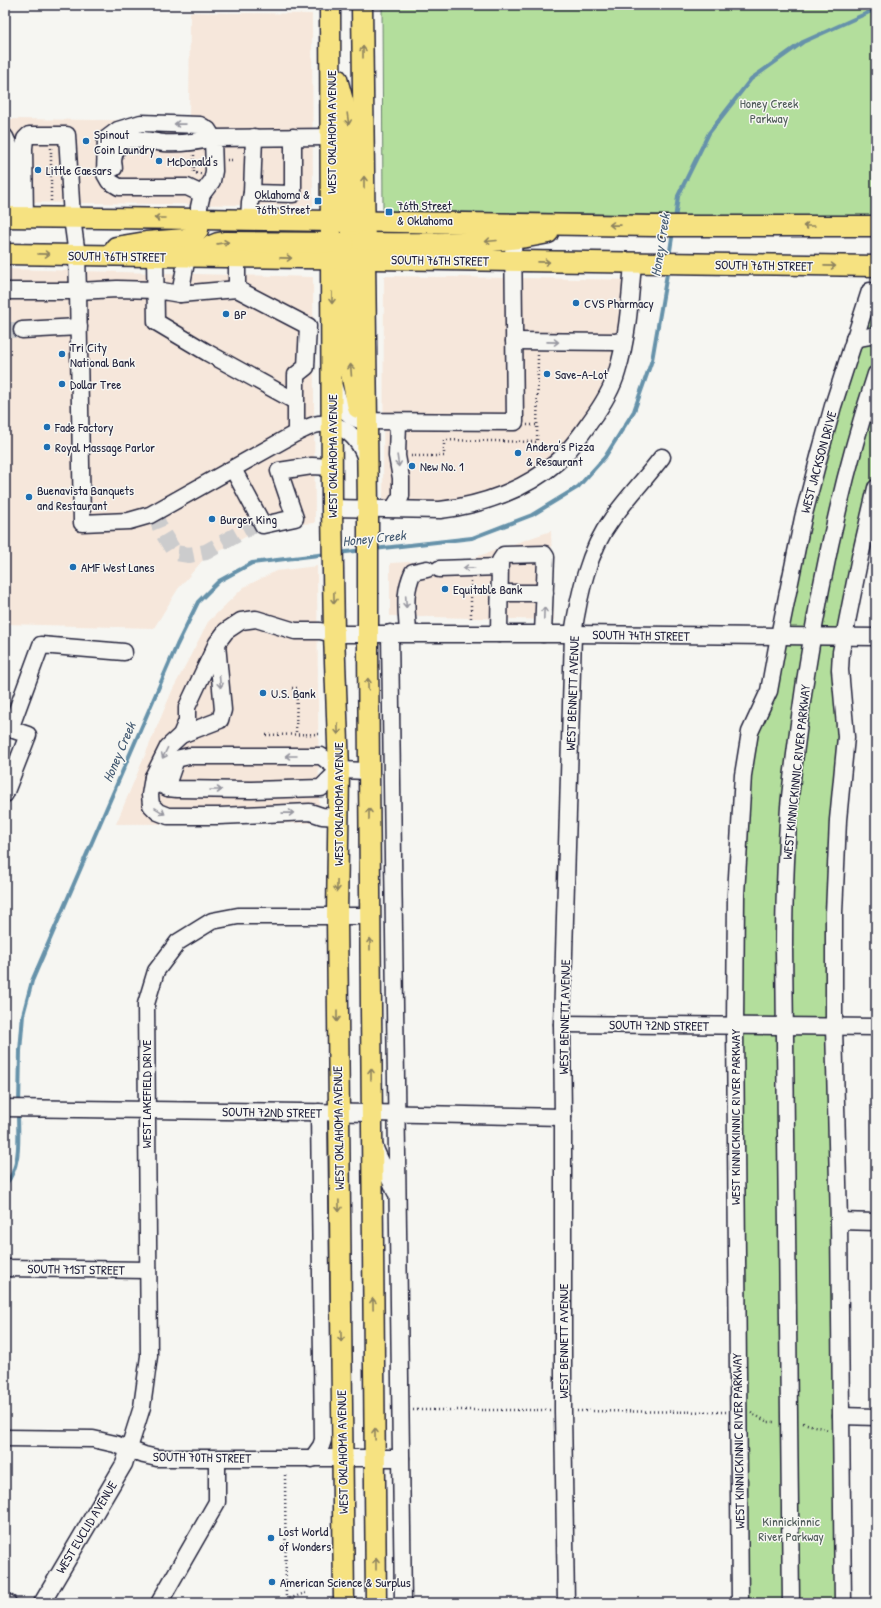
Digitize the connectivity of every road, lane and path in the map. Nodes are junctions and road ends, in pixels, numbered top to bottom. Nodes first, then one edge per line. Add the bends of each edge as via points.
1 (330, 5) edge
2 (362, 5) edge
3 (330, 54) junction
4 (51, 135) junction
5 (254, 137) junction
6 (293, 137) junction
7 (331, 137) junction
8 (213, 138) junction
9 (124, 140) junction
10 (8, 142) edge
11 (194, 143) junction
12 (203, 185) junction
13 (252, 193) junction
14 (7, 196) edge
15 (51, 204) dead end
16 (13, 217) edge
17 (72, 218) junction
18 (199, 219) junction
19 (249, 220) junction
20 (876, 226) edge
21 (513, 231) junction
22 (349, 241) junction
23 (5, 254) edge
24 (77, 255) junction
25 (155, 256) junction
26 (187, 257) junction
27 (237, 258) junction
28 (514, 262) junction
29 (640, 263) junction
30 (876, 266) edge
31 (237, 289) junction
32 (156, 290) junction
33 (5, 291) edge
34 (78, 291) junction
35 (870, 291) dead end
36 (180, 294) junction
37 (80, 327) junction
38 (22, 330) tunnel mouth
39 (876, 335) edge
40 (854, 339) junction
41 (624, 340) junction
42 (514, 341) junction
43 (306, 367) junction
44 (332, 374) junction
45 (876, 374) edge
46 (295, 401) junction
47 (398, 422) junction
48 (332, 424) junction
49 (365, 427) junction
50 (296, 433) junction
51 (268, 449) junction
52 (662, 457) dead end
53 (368, 466) junction
54 (332, 467) junction
55 (233, 469) junction
56 (279, 471) junction
57 (876, 488) edge
58 (393, 509) junction
59 (368, 516) junction
60 (332, 517) junction
61 (500, 567) junction
62 (472, 568) junction
63 (499, 593) junction
64 (545, 593) junction
65 (471, 618) dead end
66 (368, 633) junction
67 (390, 633) junction
68 (408, 633) junction
69 (334, 634) junction
70 (499, 634) junction
71 (543, 634) junction
72 (574, 634) junction
73 (779, 636) junction
74 (812, 637) junction
75 (844, 637) junction
76 (876, 637) edge
77 (217, 643) junction
78 (124, 652) dead end
79 (292, 688) dead end
80 (8, 728) edge
81 (184, 728) junction
82 (266, 734) dead end
83 (296, 734) junction
84 (321, 734) dead end
85 (339, 770) junction
86 (369, 771) junction
87 (154, 777) junction
88 (168, 788) junction
89 (251, 790) junction
90 (5, 794) edge
91 (254, 814) junction
92 (338, 817) junction
93 (336, 916) junction
94 (370, 916) junction
95 (562, 1024) junction
96 (735, 1026) junction
97 (785, 1026) junction
98 (834, 1027) junction
99 (876, 1028) edge
100 (5, 1108) edge
101 (146, 1110) junction
102 (328, 1112) junction
103 (371, 1113) junction
104 (397, 1114) junction
105 (563, 1118) junction
106 (372, 1136) junction
107 (339, 1167) junction
108 (398, 1200) junction
109 (320, 1203) junction
110 (839, 1221) junction
111 (876, 1222) edge
112 (5, 1268) edge
113 (148, 1270) junction
114 (321, 1380) junction
115 (342, 1416) junction
116 (841, 1416) junction
117 (876, 1416) edge
118 (5, 1438) edge
119 (129, 1450) junction
120 (342, 1458) junction
121 (401, 1458) junction
122 (217, 1459) junction
123 (312, 1459) junction
124 (375, 1459) junction
125 (285, 1475) dead end
126 (308, 1592) dead end
127 (286, 1602) edge
128 (5, 1603) edge
129 (8, 1603) edge
130 (42, 1603) edge
131 (159, 1603) edge
132 (344, 1603) edge
133 (376, 1603) edge
134 (403, 1603) edge
135 (566, 1603) edge
136 (740, 1603) edge
137 (791, 1603) edge
138 (843, 1603) edge

1 - 3 main road, WEST OKLAHOMA AVENUE
22 -> 2 main road, WEST OKLAHOMA AVENUE
3 - 7 main road, WEST OKLAHOMA AVENUE
3 -> 22 main road via 348,123
4 - 15 path
4 - 16 street via 29,135 25,139
4 - 17 street via 68,135
5 - 6 street
5 - 8 street
5 - 13 street
6 - 7 street
6 - 13 street via 293,194
7 - 22 main road, WEST OKLAHOMA AVENUE
8 - 9 street via 168,135 145,129 135,131
8 - 11 street
8 - 12 street via 212,181
8 -> 12 street via 208,130 200,125 142,124 118,130 106,139 105,174 109,181 119,187
9 - 11 street via 134,138 166,143
9 - 12 street via 115,150 113,163 116,174 127,178 190,179
10 - 14 street
11 - 12 path via 194,173
12 - 18 street
13 - 19 street
14 - 16 street
16 - 17 main road, SOUTH 76TH STREET
18 -> 17 main road, SOUTH 76TH STREET
17 - 24 street
18 - 19 main road, SOUTH 76TH STREET
18 - 24 main road via 198,230 185,239 146,242
19 - 22 main road, SOUTH 76TH STREET
20 -> 21 main road, SOUTH 76TH STREET via 585,225
21 -> 22 main road, SOUTH 76TH STREET
21 - 28 street
26 -> 22 main road via 224,242
27 -> 22 main road, SOUTH 76TH STREET
22 - 28 main road, SOUTH 76TH STREET
22 -> 44 main road, WEST OKLAHOMA AVENUE
49 -> 22 main road, WEST OKLAHOMA AVENUE
23 -> 24 main road, SOUTH 76TH STREET
24 - 25 main road, SOUTH 76TH STREET
24 - 34 street
25 - 26 main road, SOUTH 76TH STREET
25 - 32 street
26 - 27 main road, SOUTH 76TH STREET
26 - 36 street
27 - 31 street
28 -> 29 main road, SOUTH 76TH STREET
28 - 42 street
29 -> 30 main road, SOUTH 76TH STREET
29 - 41 street via 630,297
31 - 36 street
31 - 43 street via 308,326
32 - 34 street
32 - 36 street
32 - 46 street via 156,322
33 - 34 street
34 - 37 street
35 - 40 street, WEST JACKSON DRIVE
37 - 38 street
37 - 55 street via 82,523 140,519
39 - 40 street
40 - 73 street, WEST JACKSON DRIVE via 807,504
42 -> 41 street
41 - 58 street via 617,373 603,404 557,462 530,481 498,496 451,509
42 - 47 street via 515,422
43 - 44 street
43 - 46 street via 296,374
44 - 48 main road, WEST OKLAHOMA AVENUE
44 - 49 street via 338,400 343,409
45 - 74 street via 855,444 830,545
46 - 50 street
47 - 49 street
47 -> 58 street via 397,456 401,496
48 - 50 street via 314,425
48 - 53 street via 360,443
48 - 54 main road, WEST OKLAHOMA AVENUE
49 - 53 main road, WEST OKLAHOMA AVENUE
50 - 51 street
51 - 55 street
51 - 56 street
52 - 72 street, WEST BENNETT AVENUE via 611,519 595,548 583,583
53 - 59 main road, WEST OKLAHOMA AVENUE
54 - 56 street via 312,466
54 - 60 main road, WEST OKLAHOMA AVENUE
55 - 56 street via 263,525 295,518
57 - 75 street
58 - 59 street
59 - 60 street
59 - 66 main road, WEST OKLAHOMA AVENUE
60 -> 69 main road, WEST OKLAHOMA AVENUE
61 - 62 street
61 - 63 street
61 - 64 street via 504,555 544,554
62 - 65 path
62 -> 68 street via 413,572 406,593
63 - 64 street
63 - 70 street
71 -> 64 street
66 - 67 street, SOUTH 74TH STREET
66 - 69 street, SOUTH 74TH STREET
86 -> 66 main road, WEST OKLAHOMA AVENUE
67 - 68 street, SOUTH 74TH STREET
67 - 104 street
68 - 70 street, SOUTH 74TH STREET
69 - 77 street, SOUTH 74TH STREET via 296,631 256,619 241,622 226,631
69 -> 85 main road, WEST OKLAHOMA AVENUE
70 - 71 street, SOUTH 74TH STREET
71 - 72 street, SOUTH 74TH STREET
72 - 73 street, SOUTH 74TH STREET
72 - 95 street, WEST BENNETT AVENUE
73 - 74 street, SOUTH 74TH STREET
73 - 96 street, WEST KINNICKINNIC RIVER PARKWAY via 769,691 750,732 743,775 737,886
74 - 75 street, SOUTH 74TH STREET
74 - 97 street, WEST KINNICKINNIC RIVER PARKWAY via 789,806 784,900
75 - 76 street, SOUTH 74TH STREET
75 - 98 street via 840,670 846,737 834,905
77 - 81 street, SOUTH 74TH STREET via 187,707
77 -> 81 street via 222,716 220,720
78 - 80 street via 41,645
79 - 83 path via 296,688
80 - 90 street via 28,734
81 -> 87 street via 168,747
82 - 83 path
83 - 84 path
85 - 86 street
85 -> 88 street via 321,756 189,756 176,759
85 - 89 street via 321,788
85 - 92 main road, WEST OKLAHOMA AVENUE
94 -> 86 main road, WEST OKLAHOMA AVENUE
87 - 88 street via 156,782
87 -> 91 street via 150,795 151,805 158,812 168,816
88 -> 89 street
89 - 91 street
91 -> 92 street via 310,812
92 -> 93 main road, WEST OKLAHOMA AVENUE
93 - 94 street, WEST LAKEFIELD DRIVE
93 - 101 street, WEST LAKEFIELD DRIVE via 238,916 212,921 178,942 156,971 146,1004
93 -> 102 main road, WEST OKLAHOMA AVENUE
103 -> 94 main road, WEST OKLAHOMA AVENUE
95 - 96 street, SOUTH 72ND STREET
95 - 105 street, WEST BENNETT AVENUE
96 - 97 street, SOUTH 72ND STREET
96 - 136 street, WEST KINNICKINNIC RIVER PARKWAY
97 - 98 street, SOUTH 72ND STREET
97 - 137 street, WEST KINNICKINNIC RIVER PARKWAY
98 - 99 street, SOUTH 72ND STREET
98 - 110 street
100 - 101 street, SOUTH 72ND STREET
101 - 102 street, SOUTH 72ND STREET
101 - 113 street, WEST LAKEFIELD DRIVE
102 - 103 street, SOUTH 72ND STREET
102 - 107 main road, WEST OKLAHOMA AVENUE
102 - 109 street
103 - 104 street, SOUTH 72ND STREET
103 - 106 main road, WEST OKLAHOMA AVENUE
104 - 105 street, SOUTH 72ND STREET
104 - 108 street
105 - 135 street, WEST BENNETT AVENUE
106 - 108 street via 378,1157 391,1178
124 -> 106 main road, WEST OKLAHOMA AVENUE
107 - 109 street via 327,1182
107 -> 115 main road, WEST OKLAHOMA AVENUE
108 - 121 street
109 - 114 street
110 - 111 street
110 - 116 street
112 - 113 street, SOUTH 71ST STREET
113 - 119 street, WEST LAKEFIELD DRIVE via 149,1356 142,1407
114 - 115 street
114 - 123 street via 323,1440
115 - 120 main road, WEST OKLAHOMA AVENUE
116 - 117 street
116 - 138 street
118 - 119 street, SOUTH 70TH STREET via 93,1440 115,1444
119 - 122 street, SOUTH 70TH STREET via 157,1458
119 - 130 street, WEST EUCLID AVENUE via 124,1464
120 - 123 street, SOUTH 70TH STREET
120 - 124 street, SOUTH 70TH STREET
120 - 132 main road, WEST OKLAHOMA AVENUE
121 - 124 street, SOUTH 70TH STREET
121 - 134 street
122 - 123 street, SOUTH 70TH STREET
122 - 131 street via 217,1502
133 -> 124 main road, WEST OKLAHOMA AVENUE
125 - 127 path
126 - 127 path
128 - 129 street

